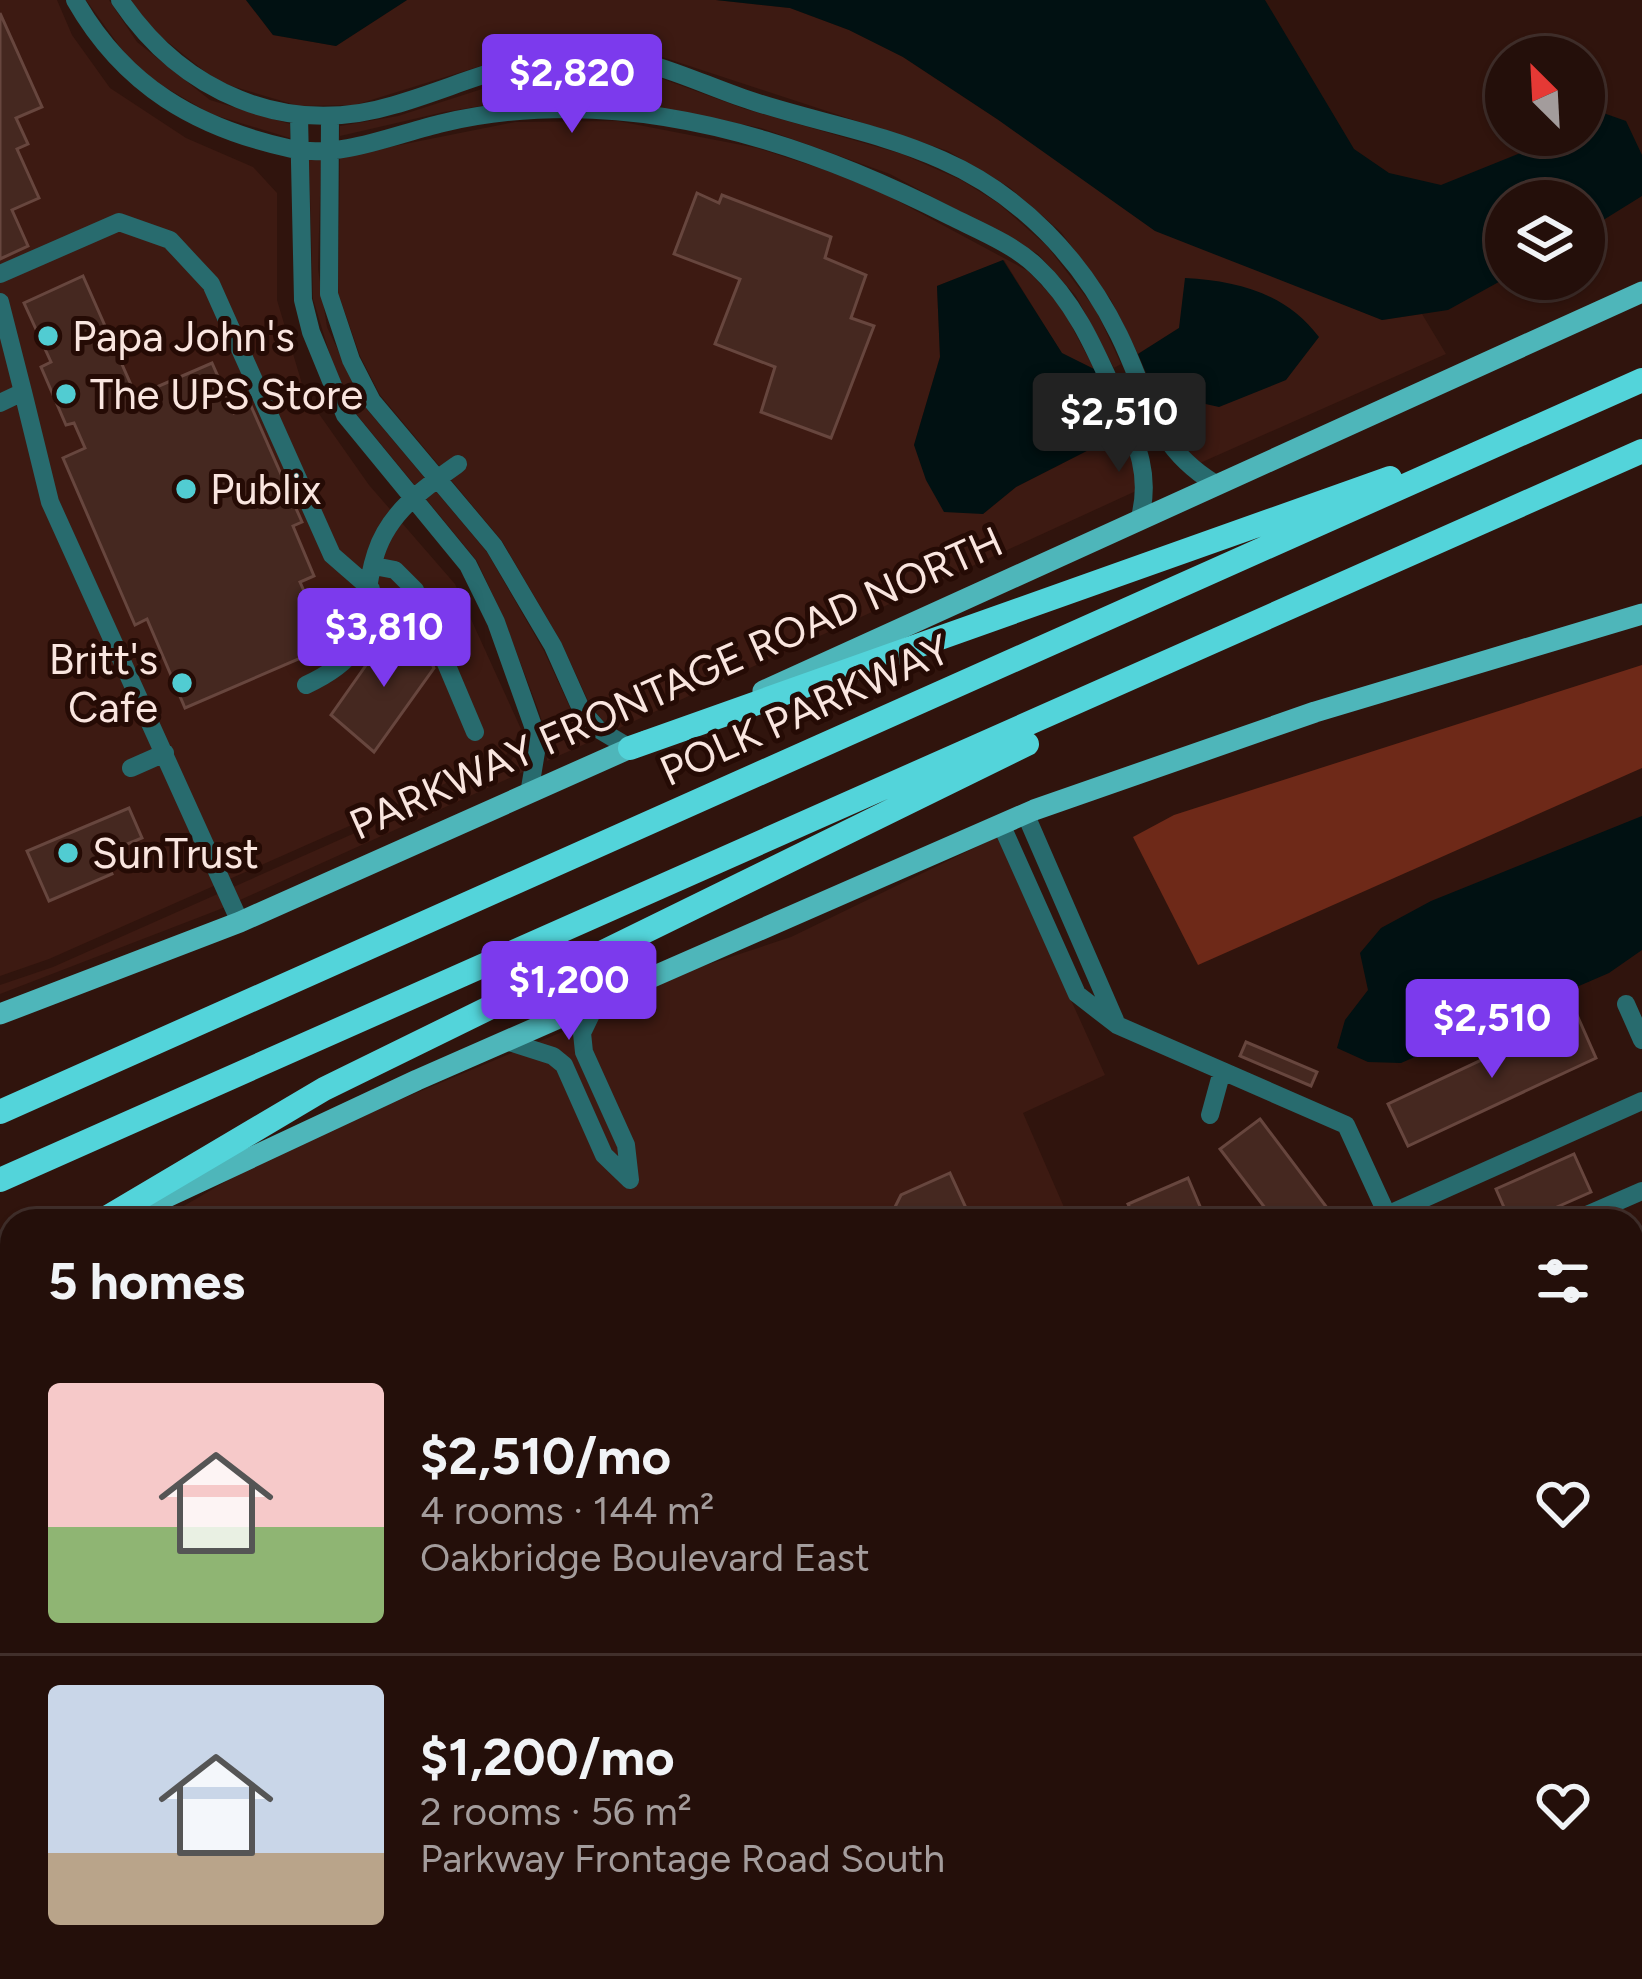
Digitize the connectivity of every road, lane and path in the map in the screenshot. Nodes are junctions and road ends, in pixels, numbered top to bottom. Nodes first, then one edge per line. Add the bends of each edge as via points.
1 (75, 0) edge
2 (120, 0) edge
3 (299, 116) junction
4 (330, 116) junction
5 (330, 148) junction
6 (299, 150) junction
7 (0, 274) edge
8 (1642, 292) edge
9 (0, 302) edge
10 (1642, 380) edge
11 (23, 392) junction
12 (0, 403) edge
13 (1517, 436) junction
14 (1642, 451) edge
15 (458, 464) dead end
16 (435, 480) junction
17 (1214, 483) junction
18 (410, 497) junction
19 (1140, 517) junction
20 (374, 566) junction
21 (371, 589) junction
22 (1642, 614) edge
23 (1263, 622) junction
24 (306, 685) dead end
25 (475, 731) dead end
26 (630, 748) junction
27 (165, 753) junction
28 (131, 768) dead end
29 (529, 794) junction
30 (1025, 814) junction
31 (1001, 824) junction
32 (240, 922) junction
33 (599, 998) junction
34 (1626, 1004) dead end
35 (0, 1014) edge
36 (1117, 1024) junction
37 (506, 1040) junction
38 (1642, 1040) edge
39 (1222, 1071) junction
40 (1642, 1102) edge
41 (0, 1112) edge
42 (1210, 1115) dead end
43 (0, 1180) edge
44 (1642, 1191) edge
45 (121, 1209) edge
46 (143, 1209) edge
47 (1385, 1209) edge
48 (1409, 1209) edge
49 (1601, 1209) edge

1 - 6 street via 127,72 159,95 208,124
2 - 3 street via 143,34 214,91
3 - 4 street
3 - 6 street
4 - 5 street
4 - 17 street via 395,105 541,58 598,55 654,65 904,144 1003,195 1054,239 1104,305 1168,447
5 - 6 street
5 - 16 street via 335,324 372,400
5 - 19 street via 446,122 565,109 759,138 886,184 1034,263 1068,301 1146,469
6 - 18 street via 311,332 345,415
7 - 21 street via 119,222 170,240 211,284 332,555
8 - 17 main road, PARKWAY FRONTAGE ROAD NORTH
9 - 11 street
10 - 13 highway, POLK PARKWAY
11 - 12 street
11 - 27 street via 50,502
13 - 26 highway
13 - 41 highway, POLK PARKWAY
14 - 23 highway
15 - 16 street
16 - 18 street
16 - 26 street via 494,546 582,711
17 - 19 main road, PARKWAY FRONTAGE ROAD NORTH
18 - 20 street via 386,530
18 - 29 street via 468,565 496,622 538,740
19 - 26 main road, PARKWAY FRONTAGE ROAD NORTH
20 - 21 street
20 - 25 street via 395,570 416,590
21 - 24 street via 348,658
22 - 30 main road via 1316,712
23 - 43 highway
23 - 45 highway via 324,1089
26 - 29 main road, PARKWAY FRONTAGE ROAD NORTH
27 - 28 street
27 - 32 street
29 - 32 main road, PARKWAY FRONTAGE ROAD NORTH
30 - 31 main road
30 - 36 street
31 - 33 main road
31 - 36 street via 1077,994
32 - 35 main road, PARKWAY FRONTAGE ROAD NORTH
33 - 37 main road
33 - 37 street via 582,1033 584,1052 626,1145 630,1180 604,1155 564,1065
34 - 38 street
36 - 39 street
37 - 46 main road
39 - 42 street
39 - 47 street via 1346,1125
40 - 48 street
44 - 49 street

